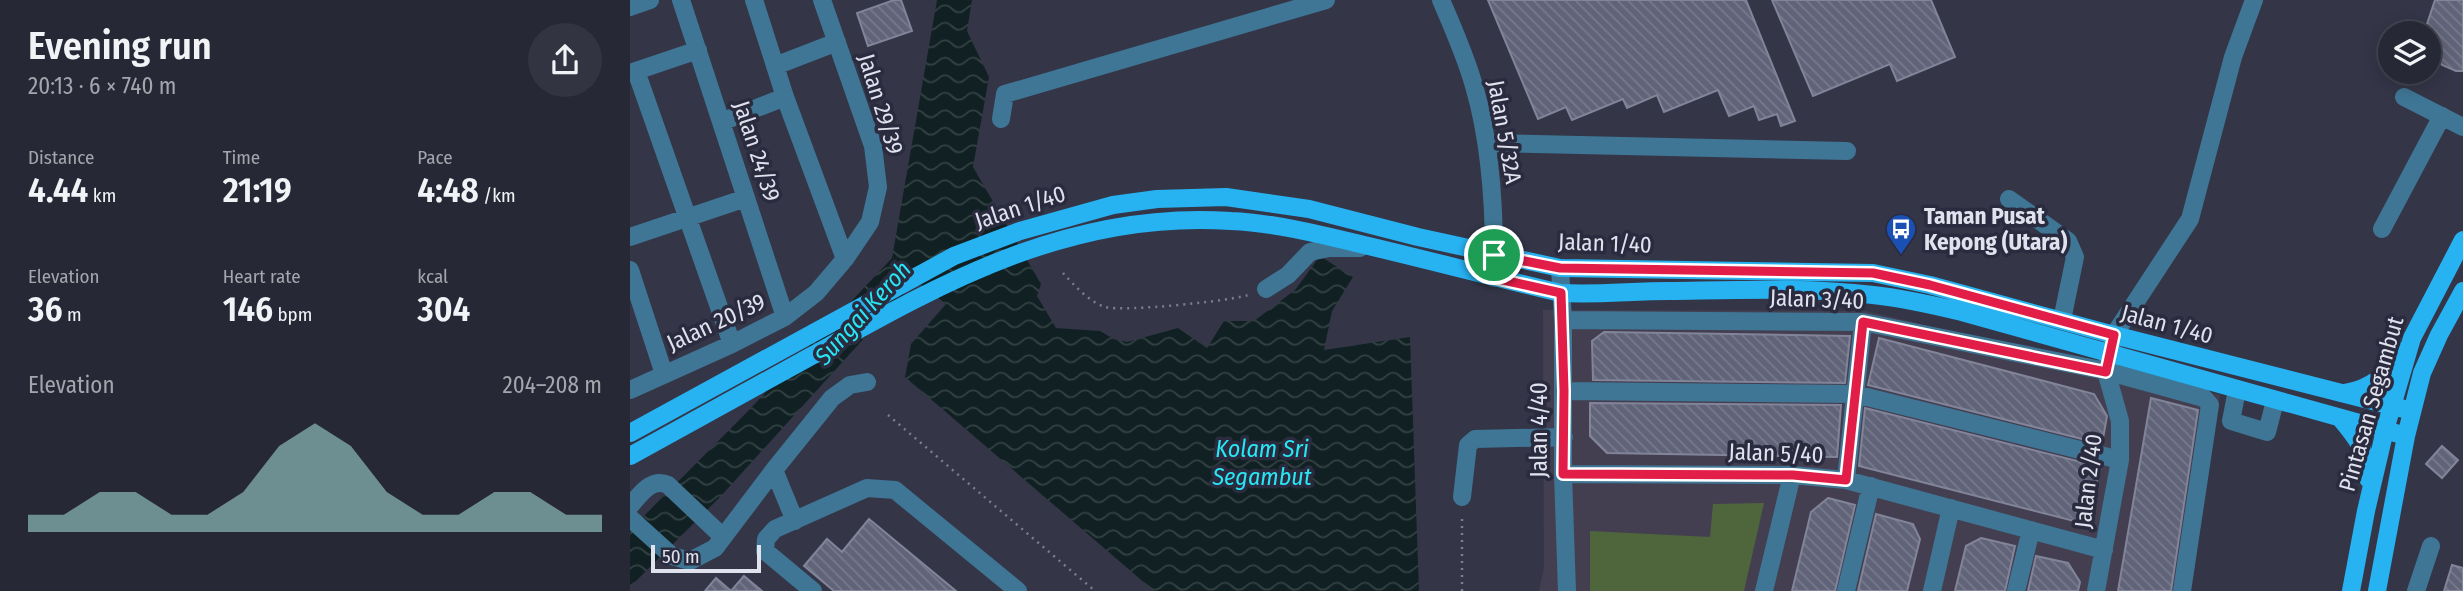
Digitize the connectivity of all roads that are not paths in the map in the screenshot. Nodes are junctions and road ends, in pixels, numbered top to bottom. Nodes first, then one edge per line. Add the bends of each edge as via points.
1 (650, 0) edge
2 (681, 0) edge
3 (754, 0) edge
4 (822, 0) edge
5 (1326, 0) edge
6 (1441, 0) edge
7 (2254, 0) edge
8 (630, 7) edge
9 (837, 42) junction
10 (698, 50) junction
11 (775, 66) junction
12 (633, 72) edge
13 (785, 97) junction
14 (2404, 97) dead end
15 (2442, 116) junction
16 (1001, 119) dead end
17 (722, 122) junction
18 (2463, 127) edge
19 (1486, 143) junction
20 (1847, 151) dead end
21 (746, 198) junction
22 (2009, 199) dead end
23 (688, 218) junction
24 (2382, 229) dead end
25 (630, 237) edge
26 (2463, 240) edge
27 (1378, 248) junction
28 (1494, 255) junction
29 (845, 259) junction
30 (1560, 268) junction
31 (630, 270) edge
32 (1494, 278) junction
33 (1266, 289) road end
34 (2463, 291) edge
35 (1561, 293) junction
36 (785, 317) junction
37 (1563, 320) junction
38 (2062, 320) junction
39 (1863, 322) junction
40 (2114, 335) junction
41 (2413, 338) junction
42 (732, 344) junction
43 (2108, 363) junction
44 (664, 374) junction
45 (867, 382) dead end
46 (630, 390) edge
47 (2237, 390) junction
48 (1564, 391) junction
49 (2340, 393) junction
50 (1855, 394) junction
51 (2275, 401) junction
52 (2391, 406) junction
53 (2412, 411) junction
54 (2340, 418) junction
55 (2385, 430) junction
56 (630, 433) edge
57 (2406, 436) junction
58 (1564, 437) junction
59 (630, 456) edge
60 (2120, 460) junction
61 (774, 470) junction
62 (1563, 474) junction
63 (1793, 475) junction
64 (1846, 480) junction
65 (1871, 486) junction
66 (1462, 497) road end
67 (1951, 508) junction
68 (2366, 511) junction
69 (630, 515) edge
70 (795, 521) junction
71 (2031, 530) junction
72 (723, 537) junction
73 (2431, 546) dead end
74 (2104, 550) junction
75 (813, 591) edge
76 (1018, 591) edge
77 (1567, 591) edge
78 (1764, 591) edge
79 (1846, 591) edge
80 (1932, 591) edge
81 (2016, 591) edge
82 (2096, 591) edge
83 (2182, 591) edge
84 (2351, 591) edge
85 (2377, 591) edge
86 (2416, 591) edge

1 - 8 street
2 - 10 street, Jalan 24/39
3 - 11 street
4 - 9 street, Jalan 29/39
5 - 16 street via 1005,94
6 - 19 street, Jalan 5/32A via 1474,85
7 - 40 street via 2232,57 2190,219
9 - 11 street
9 - 29 street, Jalan 29/39 via 873,146 878,187 870,222
10 - 12 street
10 - 17 street, Jalan 24/39
11 - 13 street
12 - 23 street
13 - 17 street
13 - 29 street
14 - 15 street
15 - 18 street
15 - 24 street
17 - 21 street, Jalan 24/39
19 - 20 street
19 - 28 street, Jalan 5/32A
21 - 23 street
21 - 36 street, Jalan 24/39
22 - 38 street via 2073,249
23 - 25 street
23 - 42 street
26 - 41 main road, Pintasan Segambut
27 - 32 main road, Jalan 1/40
27 - 33 street via 1310,252
27 - 59 main road, Jalan 1/40 via 1302,230 1195,219 1074,234 985,265 919,296
28 - 30 main road, Jalan 1/40
28 - 32 street, Jalan 5/32A
28 - 56 main road, Jalan 1/40 via 1309,209 1226,197 1113,205 1068,216 954,257
29 - 36 street, Jalan 29/39 via 816,293
30 - 35 street, Jalan 4/40
30 - 38 main road, Jalan 1/40 via 1873,273
31 - 44 street
32 - 35 main road, Jalan 1/40
34 - 53 main road, Pintasan Segambut via 2422,373
35 - 37 street, Jalan 4/40
35 - 43 main road, Jalan 1/40 via 1796,290 1872,294 1962,312
36 - 42 street, Jalan 20/39
37 - 39 street, Jalan 3/40
37 - 48 street, Jalan 4/40
38 - 40 main road, Jalan 1/40
39 - 43 street, Jalan 3/40
39 - 50 street
40 - 43 street, Jalan 2/40
40 - 49 main road, Jalan 1/40
41 - 49 main road via 2378,380 2359,391
41 - 52 main road, Pintasan Segambut
42 - 44 street, Jalan 20/39
43 - 47 main road, Jalan 1/40
43 - 60 street, Jalan 2/40 via 2120,421
43 - 83 street, Jalan 3/40 via 2208,400 2210,405
44 - 46 street, Jalan 20/39
45 - 61 street via 850,385 832,398
47 - 51 main road, Jalan 1/40
47 - 51 street via 2231,421 2267,432
48 - 50 street
48 - 58 street, Jalan 4/40
49 - 52 main road, Jalan 1/40
50 - 60 street
50 - 64 street
51 - 54 main road, Jalan 1/40
52 - 53 main road, Jalan 1/40
52 - 55 main road, Pintasan Segambut
53 - 57 main road, Pintasan Segambut
54 - 55 main road, Jalan 1/40
54 - 68 main road via 2358,439 2367,461
55 - 57 main road, Jalan 1/40
55 - 68 main road, Pintasan Segambut
57 - 85 main road, Pintasan Segambut
58 - 62 street, Jalan 4/40
58 - 66 street via 1475,439 1468,445
60 - 74 street, Jalan 2/40
61 - 70 street
61 - 72 street
62 - 63 street, Jalan 5/40
62 - 77 street, Jalan 4/40
63 - 64 street, Jalan 5/40
63 - 78 street
64 - 65 street, Jalan 5/40
65 - 67 street, Jalan 5/40
65 - 79 street
67 - 71 street, Jalan 5/40
67 - 80 street
68 - 84 main road, Pintasan Segambut
69 - 72 street via 672,556 690,561 715,548
69 - 72 street via 656,482 667,485
70 - 75 street via 775,529 766,539 765,551
70 - 76 street via 867,488 895,490
71 - 74 street, Jalan 5/40
71 - 81 street
73 - 86 street
74 - 82 street, Jalan 2/40

